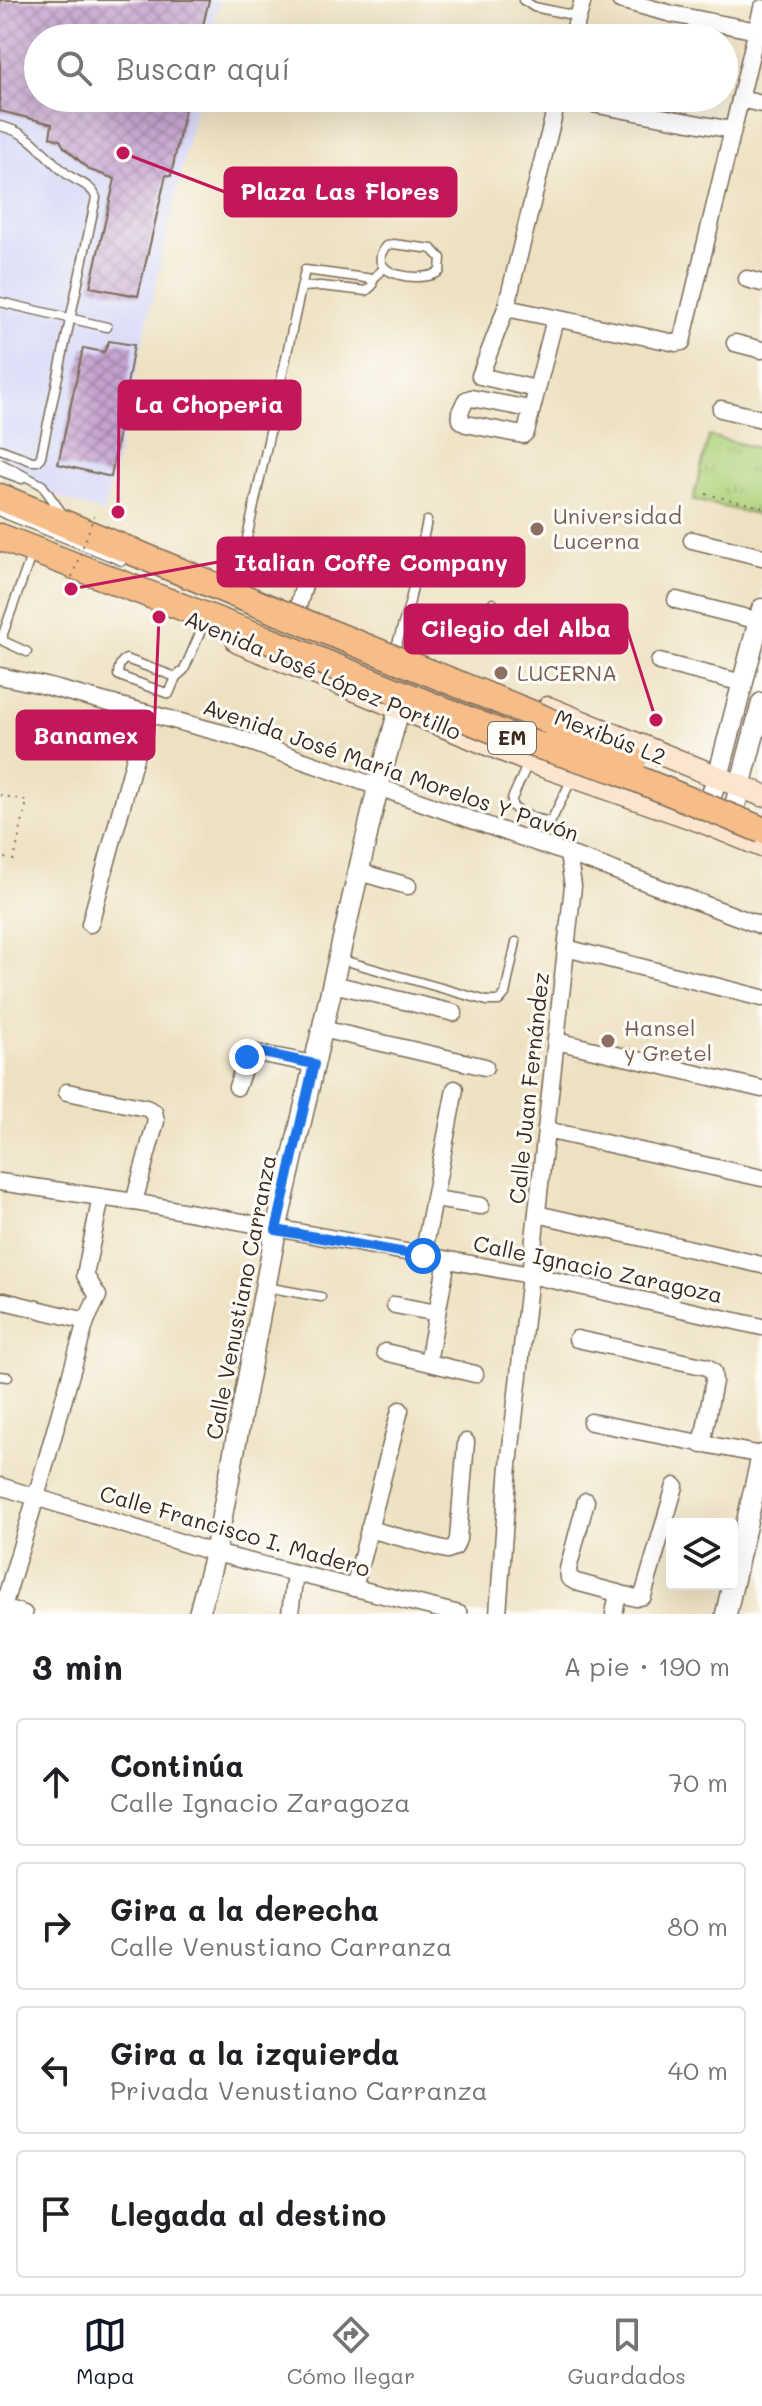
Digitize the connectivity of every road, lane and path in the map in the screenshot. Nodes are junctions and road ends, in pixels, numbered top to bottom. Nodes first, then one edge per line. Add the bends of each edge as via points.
1 (523, 0) edge
2 (620, 0) edge
3 (673, 7) edge
4 (580, 8) edge
5 (762, 8) edge
6 (732, 24) edge
7 (738, 26) edge
8 (757, 31) junction
9 (756, 59) edge
10 (740, 99) junction
11 (762, 104) edge
12 (738, 107) edge
13 (555, 112) edge
14 (635, 112) edge
15 (737, 112) edge
16 (0, 126) edge
17 (732, 130) junction
18 (384, 268) junction
19 (373, 279) junction
20 (302, 287) junction
21 (0, 302) edge
22 (506, 308) junction
23 (70, 318) junction
24 (555, 319) junction
25 (107, 327) dead end
26 (735, 343) dead end
27 (762, 350) edge
28 (480, 376) junction
29 (536, 389) junction
30 (476, 398) junction
31 (530, 409) junction
32 (721, 409) dead end
33 (762, 419) edge
34 (0, 449) edge
35 (0, 463) edge
36 (0, 471) edge
37 (42, 485) junction
38 (706, 494) dead end
39 (0, 497) edge
40 (762, 507) edge
41 (0, 512) edge
42 (81, 520) junction
43 (427, 521) dead end
44 (0, 537) edge
45 (692, 540) dead end
46 (33, 551) junction
47 (762, 557) edge
48 (125, 568) junction
49 (360, 569) dead end
50 (72, 577) dead end
51 (235, 585) junction
52 (676, 600) dead end
53 (493, 603) dead end
54 (287, 609) junction
55 (760, 615) edge
56 (203, 626) junction
57 (404, 650) junction
58 (27, 652) dead end
59 (659, 662) dead end
60 (0, 676) edge
61 (176, 677) junction
62 (743, 683) junction
63 (762, 703) edge
64 (399, 709) junction
65 (147, 713) junction
66 (756, 755) edge
67 (529, 761) junction
68 (638, 767) dead end
69 (573, 775) junction
70 (378, 787) junction
71 (0, 795) edge
72 (708, 798) junction
73 (748, 813) edge
74 (762, 846) edge
75 (568, 854) junction
76 (0, 857) edge
77 (359, 872) junction
78 (408, 886) dead end
79 (90, 924) dead end
80 (762, 926) edge
81 (516, 942) dead end
82 (566, 948) junction
83 (339, 959) junction
84 (333, 984) junction
85 (762, 998) edge
86 (454, 1013) dead end
87 (322, 1029) junction
88 (556, 1041) junction
89 (314, 1064) junction
90 (485, 1067) dead end
91 (237, 1087) dead end
92 (455, 1089) dead end
93 (762, 1089) edge
94 (67, 1092) dead end
95 (546, 1130) junction
96 (762, 1178) edge
97 (0, 1182) edge
98 (101, 1197) junction
99 (434, 1199) junction
100 (134, 1202) junction
101 (481, 1206) dead end
102 (537, 1214) junction
103 (276, 1230) junction
104 (423, 1256) junction
105 (447, 1260) junction
106 (762, 1265) edge
107 (530, 1275) junction
108 (265, 1287) junction
109 (321, 1297) dead end
110 (4, 1301) dead end
111 (395, 1305) dead end
112 (437, 1313) junction
113 (86, 1321) junction
114 (762, 1327) edge
115 (577, 1339) dead end
116 (385, 1352) dead end
117 (428, 1362) junction
118 (475, 1374) dead end
119 (400, 1410) dead end
120 (591, 1422) dead end
121 (466, 1442) dead end
122 (702, 1445) junction
123 (762, 1455) edge
124 (0, 1486) edge
125 (675, 1486) dead end
126 (36, 1497) junction
127 (586, 1501) dead end
128 (369, 1529) junction
129 (215, 1553) junction
130 (295, 1573) junction
131 (354, 1588) junction
132 (618, 1593) junction
133 (2, 1611) edge
134 (24, 1614) edge
135 (199, 1614) edge
136 (290, 1614) edge
137 (459, 1614) edge
138 (498, 1614) edge
139 (614, 1614) edge
140 (726, 1614) edge

1 - 4 lane via 534,7
2 - 3 street
3 - 6 street
5 - 8 street
7 - 8 street
8 - 9 street
9 - 10 street
10 - 11 street
10 - 12 street
13 - 22 street
14 - 17 street
15 - 17 street
16 - 23 lane via 39,145 67,174 96,193
17 - 24 street via 682,342
18 - 18 lane via 430,277 440,271 441,258 432,249 393,244 382,251
18 - 19 lane
19 - 20 lane via 366,291
19 - 20 lane via 305,270
20 - 51 lane
21 - 23 lane
22 - 24 street
22 - 28 street
23 - 25 lane
23 - 34 lane via 41,456 32,461
24 - 29 street
26 - 27 street
28 - 29 street
28 - 30 street
29 - 31 street
30 - 31 street
30 - 31 street via 462,405 461,420 518,436 526,432
32 - 33 street
35 - 37 lane
36 - 37 lane
37 - 42 lane
38 - 40 path
39 - 42 main road, EM
41 - 48 lane
42 - 48 main road, EM
42 - 50 path, bridge
43 - 57 lane
44 - 46 main road, EM
45 - 47 street
46 - 48 main road, EM
46 - 58 lane via 3,634 3,641
48 - 51 main road, Avenida José López Portillo
48 - 54 main road, EM
48 - 56 main road, Avenida José López Portillo
48 - 73 main road, EM, bridge via 265,639 511,737
49 - 54 street via 314,561
51 - 54 main road, Avenida José López Portillo via 268,595
52 - 55 street
53 - 57 lane via 481,644 422,625
54 - 57 main road, Avenida José López Portillo
54 - 73 main road, EM, bridge
55 - 62 street
56 - 61 lane
56 - 64 main road, Avenida José López Portillo
57 - 72 main road, Avenida José López Portillo
59 - 62 street
60 - 65 street, Avenida José María Morelos Y Pavón
61 - 61 lane via 166,694 118,671 126,659
62 - 72 street
63 - 66 street
64 - 67 main road, Avenida José López Portillo
64 - 70 street, Calle Venustiano Carranza
65 - 70 street, Avenida José María Morelos Y Pavón via 233,736
65 - 79 street
66 - 73 street
67 - 69 main road, Avenida José López Portillo
67 - 69 lane via 512,806 545,821 556,816
68 - 72 lane, Mexibús L2 via 548,735
69 - 72 main road, Avenida José López Portillo
70 - 75 street, Avenida José María Morelos Y Pavón
70 - 77 street, Calle Venustiano Carranza
71 - 76 path via 27,801 14,860
72 - 73 main road, Avenida José López Portillo
72 - 73 main road, Avenida José López Portillo
73 - 74 main road, Avenida José López Portillo
75 - 80 street, Avenida José María Morelos Y Pavón
75 - 82 street, Calle Juan Fernández via 573,886
77 - 78 street
77 - 83 street, Calle Venustiano Carranza
81 - 83 lane via 499,1001
82 - 85 street
82 - 88 street, Calle Juan Fernández
83 - 84 street, Calle Venustiano Carranza
84 - 86 street
84 - 87 street, Calle Venustiano Carranza
87 - 89 street, Calle Venustiano Carranza
87 - 90 street
88 - 93 street
88 - 95 street, Calle Juan Fernández
89 - 91 street via 252,1052
89 - 103 street, Calle Venustiano Carranza
92 - 99 street
94 - 100 street via 154,1112
95 - 96 street
95 - 102 street, Calle Juan Fernández
97 - 98 street, Calle Ignacio Zaragoza
98 - 100 street, Calle Ignacio Zaragoza
98 - 113 street via 85,1275 98,1296
99 - 101 street
99 - 104 street
100 - 103 street, Calle Ignacio Zaragoza
102 - 106 street
102 - 107 street, Calle Juan Fernández
103 - 104 street, Calle Ignacio Zaragoza
103 - 108 street, Calle Venustiano Carranza
104 - 105 street, Calle Ignacio Zaragoza
105 - 107 street, Calle Ignacio Zaragoza
105 - 112 street
107 - 114 street, Calle Ignacio Zaragoza
107 - 138 street, Calle Juan Fernández
108 - 109 lane
108 - 129 street, Calle Venustiano Carranza
110 - 113 street
111 - 112 street
112 - 117 street
113 - 126 street
115 - 122 street via 713,1372
116 - 117 street
117 - 118 street
119 - 128 street
120 - 122 street
121 - 128 street via 455,1547 447,1550
122 - 123 street
123 - 140 street
124 - 126 street, Calle Francisco I. Madero
125 - 132 street via 643,1596
126 - 129 street, Calle Francisco I. Madero
126 - 133 street
127 - 132 street via 569,1578
128 - 131 street
129 - 130 street, Calle Francisco I. Madero
129 - 135 street, Calle Venustiano Carranza
130 - 131 street, Calle Francisco I. Madero
130 - 136 street
131 - 137 street, Calle Francisco I. Madero
132 - 139 street
133 - 134 street

